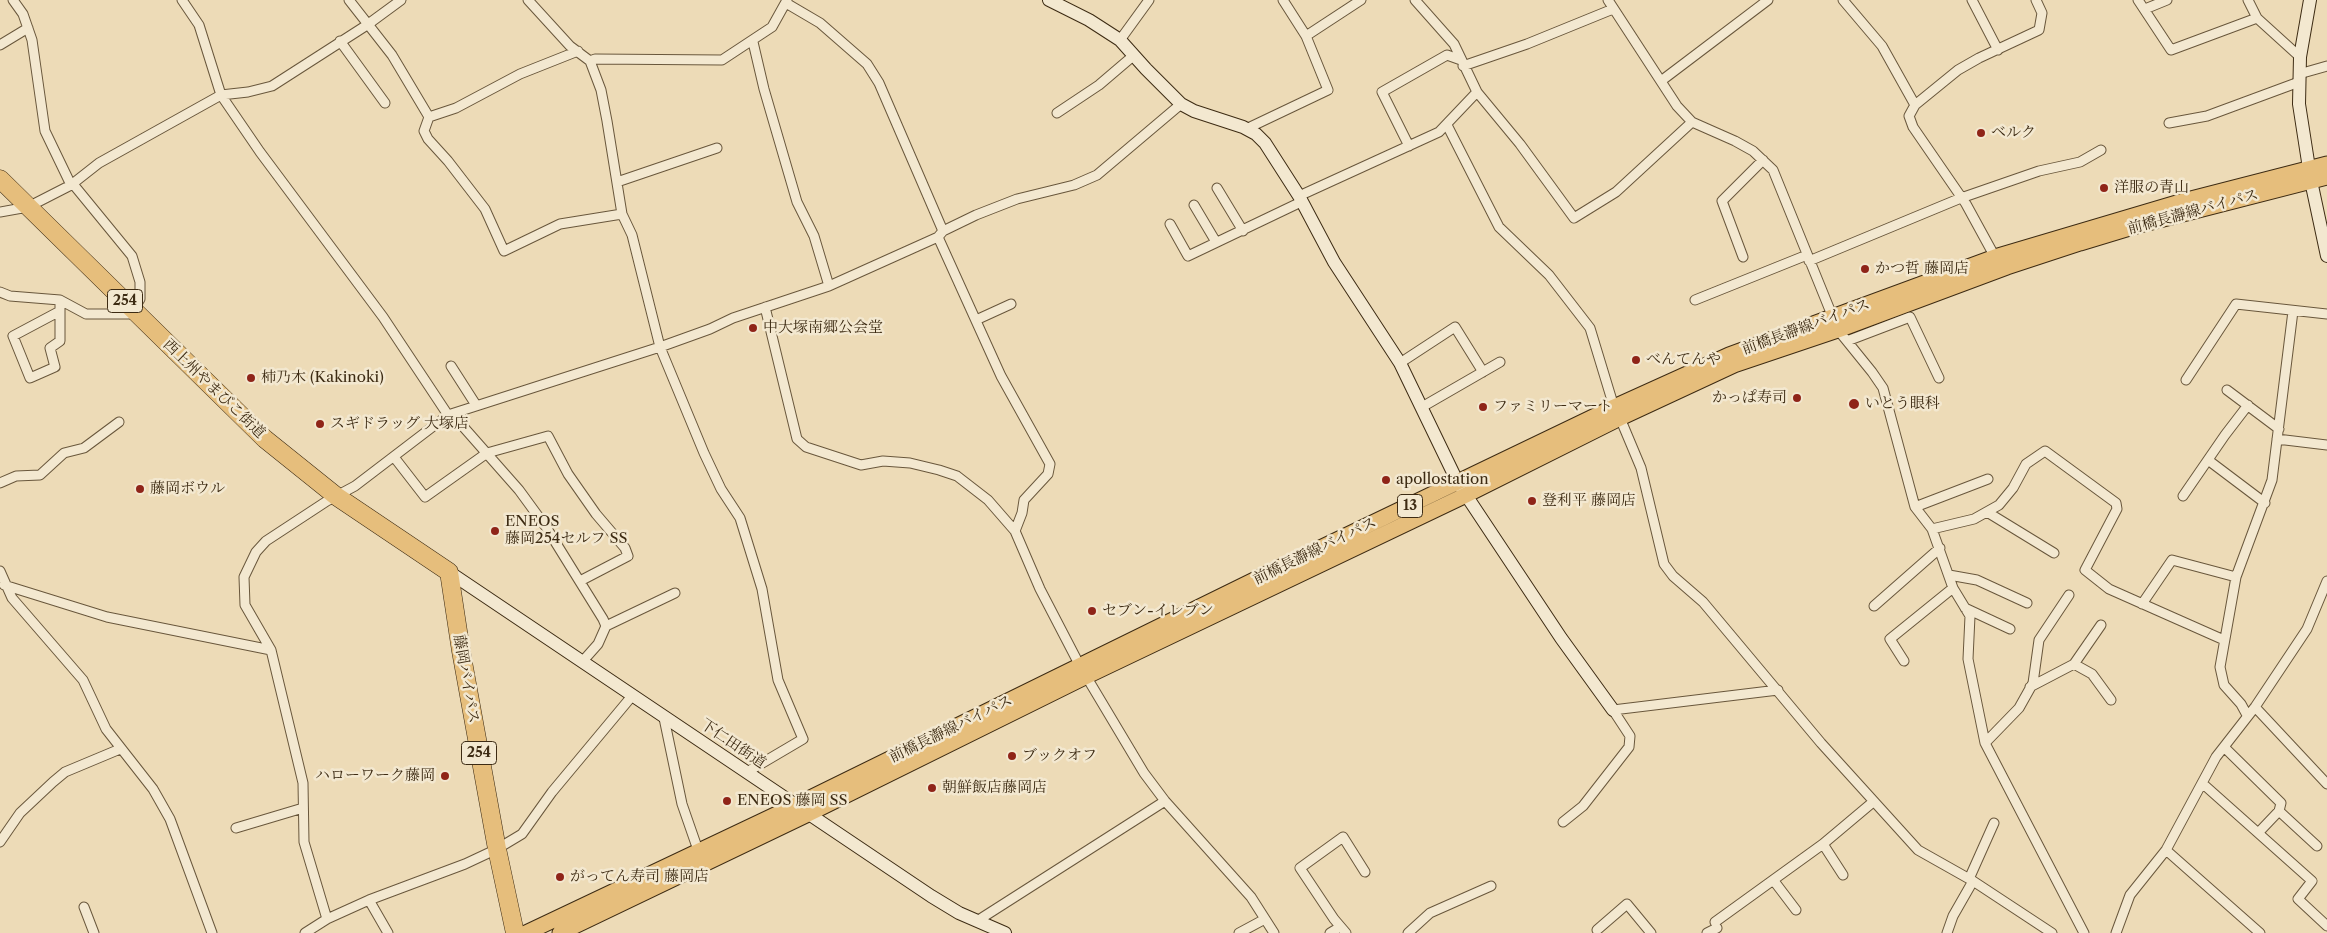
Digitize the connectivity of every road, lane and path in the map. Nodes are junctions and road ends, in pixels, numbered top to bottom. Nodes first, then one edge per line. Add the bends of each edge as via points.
1 (13, 0) edge
2 (182, 0) edge
3 (349, 0) edge
4 (401, 0) edge
5 (528, 0) edge
6 (1048, 0) edge
7 (1149, 0) edge
8 (1283, 0) edge
9 (1361, 0) edge
10 (1415, 0) edge
11 (1608, 0) edge
12 (1768, 0) edge
13 (1843, 0) edge
14 (1972, 0) edge
15 (2036, 0) edge
16 (2138, 0) edge
17 (2167, 0) edge
18 (2248, 0) edge
19 (2310, 0) edge
20 (786, 2) edge
21 (1613, 8) junction
22 (2144, 9) junction
23 (2258, 18) junction
24 (367, 25) junction
25 (28, 28) junction
26 (1306, 36) junction
27 (1120, 40) junction
28 (340, 42) junction
29 (753, 42) junction
30 (0, 45) edge
31 (1998, 50) junction
32 (578, 51) junction
33 (1133, 56) junction
34 (2300, 57) junction
35 (590, 61) junction
36 (1462, 63) junction
37 (2327, 66) edge
38 (2299, 78) junction
39 (1661, 81) junction
40 (1477, 92) junction
41 (221, 95) junction
42 (385, 103) dead end
43 (1181, 104) junction
44 (1915, 105) junction
45 (1057, 113) dead end
46 (429, 117) junction
47 (1692, 122) junction
48 (2169, 123) dead end
49 (1447, 125) junction
50 (1246, 129) junction
51 (1409, 146) junction
52 (717, 148) dead end
53 (2100, 150) dead end
54 (1763, 160) junction
55 (2327, 164) edge
56 (2310, 174) junction
57 (2327, 177) edge
58 (0, 179) edge
59 (617, 182) junction
60 (72, 185) junction
61 (1217, 188) dead end
62 (1961, 198) junction
63 (1300, 199) junction
64 (1194, 205) dead end
65 (28, 207) junction
66 (0, 212) edge
67 (622, 214) junction
68 (1170, 224) dead end
69 (1243, 231) junction
70 (940, 234) junction
71 (1216, 242) junction
72 (2327, 256) edge
73 (1743, 257) dead end
74 (1995, 257) junction
75 (1808, 258) junction
76 (829, 286) junction
77 (0, 292) edge
78 (60, 300) junction
79 (1695, 300) dead end
80 (1011, 304) dead end
81 (765, 307) junction
82 (133, 310) junction
83 (60, 311) junction
84 (2293, 311) junction
85 (2327, 314) edge
86 (976, 320) junction
87 (1839, 330) junction
88 (660, 347) junction
89 (1500, 362) dead end
90 (1400, 363) junction
91 (451, 366) dead end
92 (1483, 372) junction
93 (1939, 378) dead end
94 (2186, 380) dead end
95 (2227, 390) dead end
96 (2248, 405) junction
97 (476, 406) junction
98 (1422, 407) junction
99 (1617, 412) junction
100 (450, 414) junction
101 (119, 422) dead end
102 (2279, 429) junction
103 (2277, 439) junction
104 (2327, 445) edge
105 (487, 453) junction
106 (394, 456) junction
107 (2208, 460) junction
108 (1988, 479) dead end
109 (0, 482) edge
110 (1462, 489) junction
111 (336, 496) junction
112 (2183, 496) dead end
113 (2265, 503) junction
114 (1915, 507) junction
115 (1987, 512) junction
116 (1932, 529) junction
117 (1015, 530) junction
118 (1940, 548) junction
119 (2054, 553) dead end
120 (0, 571) edge
121 (449, 572) junction
122 (1949, 575) junction
123 (2236, 577) junction
124 (580, 581) junction
125 (2327, 581) edge
126 (3, 584) edge
127 (1953, 588) junction
128 (675, 592) dead end
129 (2068, 595) dead end
130 (2027, 604) dead end
131 (2142, 604) junction
132 (1874, 606) dead end
133 (1965, 608) junction
134 (2101, 625) dead end
135 (606, 626) junction
136 (2010, 629) dead end
137 (2224, 640) junction
138 (271, 650) junction
139 (1904, 661) dead end
140 (582, 662) junction
141 (2074, 664) junction
142 (1083, 671) junction
143 (2030, 687) junction
144 (1778, 690) junction
145 (632, 696) junction
146 (2111, 700) dead end
147 (2255, 707) junction
148 (1613, 710) junction
149 (2247, 716) junction
150 (664, 718) junction
151 (1985, 743) junction
152 (2224, 747) junction
153 (120, 749) junction
154 (747, 772) junction
155 (2202, 783) junction
156 (2327, 784) edge
157 (1165, 801) junction
158 (1873, 802) junction
159 (794, 806) junction
160 (303, 808) junction
161 (2278, 811) junction
162 (808, 814) junction
163 (1563, 822) dead end
164 (1994, 823) dead end
165 (236, 828) dead end
166 (2259, 832) junction
167 (0, 842) edge
168 (1823, 844) junction
169 (2317, 846) dead end
170 (497, 849) junction
171 (698, 850) junction
172 (2166, 850) junction
173 (1365, 872) dead end
174 (1843, 875) dead end
175 (1774, 880) junction
176 (1971, 880) junction
177 (1491, 886) dead end
178 (369, 900) junction
179 (84, 907) dead end
180 (1796, 910) dead end
181 (328, 919) junction
182 (1264, 919) junction
183 (978, 921) junction
184 (2327, 926) edge
185 (1343, 930) edge
186 (1597, 930) dead end
187 (2042, 930) edge
188 (94, 933) edge
189 (212, 933) edge
190 (305, 933) edge
191 (388, 933) edge
192 (515, 933) edge
193 (526, 933) edge
194 (560, 933) edge
195 (1005, 933) edge
196 (1239, 933) edge
197 (1274, 933) edge
198 (1330, 933) edge
199 (1408, 933) edge
200 (1651, 933) edge
201 (1707, 933) edge
202 (1947, 933) edge
203 (2052, 933) edge
204 (2084, 933) edge
205 (2116, 933) edge
206 (2259, 933) edge

1 - 25 street
2 - 41 street via 199,25
3 - 24 street
4 - 24 street
5 - 32 street
6 - 27 street
7 - 27 street
8 - 26 street
9 - 26 street
10 - 36 street via 1454,44
11 - 21 street
12 - 39 street
13 - 44 street via 1882,46
14 - 31 street
15 - 31 street via 2042,12 2039,30
16 - 22 street
17 - 22 street
18 - 23 street
19 - 34 street
20 - 29 street via 772,27
20 - 70 street via 820,23 867,64 879,83
21 - 36 street via 1526,44
21 - 39 street
22 - 23 street via 2171,50
23 - 34 street
24 - 28 street
24 - 46 street via 392,55
25 - 30 street
25 - 60 street via 36,57 45,131
26 - 50 street via 1328,90
27 - 33 street
28 - 41 street via 272,86
28 - 42 street
29 - 35 street via 722,60
29 - 76 street via 797,202 814,236
31 - 44 street via 1958,70
32 - 35 street
32 - 46 street via 520,74 456,108
33 - 43 street
33 - 45 street via 1099,85
34 - 38 street
35 - 59 street via 601,90
36 - 40 street
36 - 51 street via 1447,55 1382,92
37 - 38 street
38 - 48 street via 2207,116
38 - 56 street via 2299,104
39 - 47 street
40 - 47 street via 1574,218 1616,192
40 - 49 street
41 - 60 street via 99,163
41 - 100 street
43 - 50 street
43 - 70 street via 1097,175 1074,185 1017,199
44 - 62 street via 1909,116 1913,127
46 - 67 street via 424,131 428,139 484,209 504,251 560,224
47 - 54 street via 1735,140
49 - 51 street
49 - 99 street via 1499,227 1549,275 1590,328
50 - 63 street via 1265,143
51 - 63 street
52 - 59 street
53 - 62 street via 2080,162 2038,171
54 - 73 street via 1722,202
54 - 75 street via 1773,170
55 - 56 main road, 前橋長瀞線バイパス / 13
56 - 57 main road, 前橋長瀞線バイパス / 13
56 - 72 street
56 - 74 main road, 前橋長瀞線バイパス / 13 via 2142,213
56 - 87 main road, 前橋長瀞線バイパス / 13 via 2080,243
58 - 65 highway, 西上州やまびこ街道 / 254
59 - 67 street
60 - 65 street
60 - 82 street via 132,256 140,282 140,299
61 - 69 street
62 - 74 street
62 - 75 street
63 - 69 street
63 - 90 street via 1334,262
64 - 71 street
65 - 66 street
65 - 82 highway, 西上州やまびこ街道 / 254
67 - 88 street via 632,235
68 - 71 street via 1188,256
69 - 71 street
70 - 76 street
70 - 86 street
74 - 87 main road, 前橋長瀞線バイパス / 13
75 - 79 street
75 - 87 street
76 - 81 street
77 - 78 street via 10,296
78 - 82 street via 86,314 129,314
78 - 83 street
80 - 86 street
81 - 88 street
81 - 117 street via 798,439 806,448 861,465 883,460 910,463 957,476 988,500
82 - 111 highway, 西上州やまびこ街道 / 254 via 265,439
83 - 83 street via 60,341 50,348 55,368 30,378 13,336
84 - 85 street
84 - 94 street via 2236,304
84 - 102 street
86 - 117 street via 1001,376 1050,464 1048,474 1024,500
87 - 93 street via 1910,317
87 - 99 main road, 前橋長瀞線バイパス / 13 via 1729,355
87 - 114 street via 1883,388
88 - 97 street
88 - 154 street via 708,462 740,518 762,589 778,680 804,739
89 - 92 street
90 - 92 street via 1455,327
90 - 98 street
91 - 97 street
92 - 98 street
95 - 96 street
96 - 102 street
96 - 107 street
97 - 100 street
98 - 110 street
99 - 110 main road, 前橋長瀞線バイパス / 13
99 - 144 street via 1640,468 1664,564 1673,576 1704,602
100 - 105 street
100 - 106 street
101 - 109 street via 84,448 64,453 40,475 16,476
102 - 103 street
103 - 104 street
103 - 113 street via 2272,480
105 - 106 street via 425,497
105 - 124 street via 519,490
105 - 124 street via 548,436 568,474 628,556
106 - 111 street via 355,486
107 - 112 street
107 - 113 street
108 - 114 street
110 - 142 main road, 前橋長瀞線バイパス / 13
110 - 148 street
111 - 121 highway, 西上州やまびこ街道 / 254
111 - 138 street via 266,541 246,572 245,605
113 - 123 street
114 - 116 street
115 - 116 street via 1974,519
115 - 119 street
115 - 131 street via 1999,505 2013,488 2026,464 2045,451 2116,503 2117,509 2085,570 2109,589
116 - 118 street
117 - 142 street via 1040,590
118 - 122 street
118 - 132 street
120 - 126 street
121 - 140 street, 下仁田街道
121 - 170 highway, 藤岡バイパス / 254
122 - 127 street
122 - 130 street via 1977,580
123 - 131 street via 2172,560
123 - 137 street
124 - 135 street
125 - 147 street via 2306,629
126 - 138 street via 106,617
126 - 153 street via 83,680 106,729
127 - 133 street
127 - 139 street via 1890,639
128 - 135 street
129 - 143 street via 2039,640
131 - 137 street
133 - 136 street
133 - 151 street via 1971,625 1968,658
134 - 141 street
135 - 140 street via 598,644
137 - 149 street via 2220,667 2224,686 2241,704
138 - 160 street via 302,783
140 - 145 street, 下仁田街道
141 - 143 street
141 - 146 street via 2092,674
142 - 157 street via 1144,773
142 - 159 main road, 前橋長瀞線バイパス / 13
142 - 162 main road, 前橋長瀞線バイパス / 13
143 - 151 street via 2019,708
144 - 148 street
144 - 158 street
145 - 150 street, 下仁田街道
145 - 170 street via 552,792 522,834
147 - 149 street
147 - 156 street
148 - 163 street via 1630,736 1629,747 1584,806
149 - 152 street
150 - 154 street, 下仁田街道
150 - 171 street via 682,804
151 - 204 street
152 - 155 street
152 - 161 street via 2281,803
153 - 167 street via 65,772 20,814
153 - 189 street via 153,789 170,819
154 - 159 street, 下仁田街道
155 - 166 street
155 - 172 street
157 - 182 street via 1250,897
157 - 183 street
158 - 168 street
158 - 176 street via 1918,850
159 - 162 street, 下仁田街道
159 - 171 main road, 前橋長瀞線バイパス / 13
160 - 165 street
160 - 181 street via 304,842
161 - 166 street
161 - 169 street
162 - 183 street, 下仁田街道 via 931,896
162 - 194 main road, 前橋長瀞線バイパス / 13
164 - 176 street
166 - 184 street via 2312,881 2298,900
168 - 174 street
168 - 175 street
170 - 178 street
170 - 192 highway, 藤岡バイパス / 254
171 - 193 main road, 前橋長瀞線バイパス / 13
172 - 205 street via 2130,895
172 - 206 street
173 - 185 street via 1342,837 1300,868
175 - 180 street
175 - 201 street
176 - 187 street
176 - 202 street
177 - 199 street via 1430,913
178 - 181 street
178 - 191 street
179 - 188 street
181 - 190 street
182 - 196 street
182 - 197 street
183 - 195 street, 下仁田街道
185 - 198 street
186 - 200 street via 1627,904
187 - 203 street

